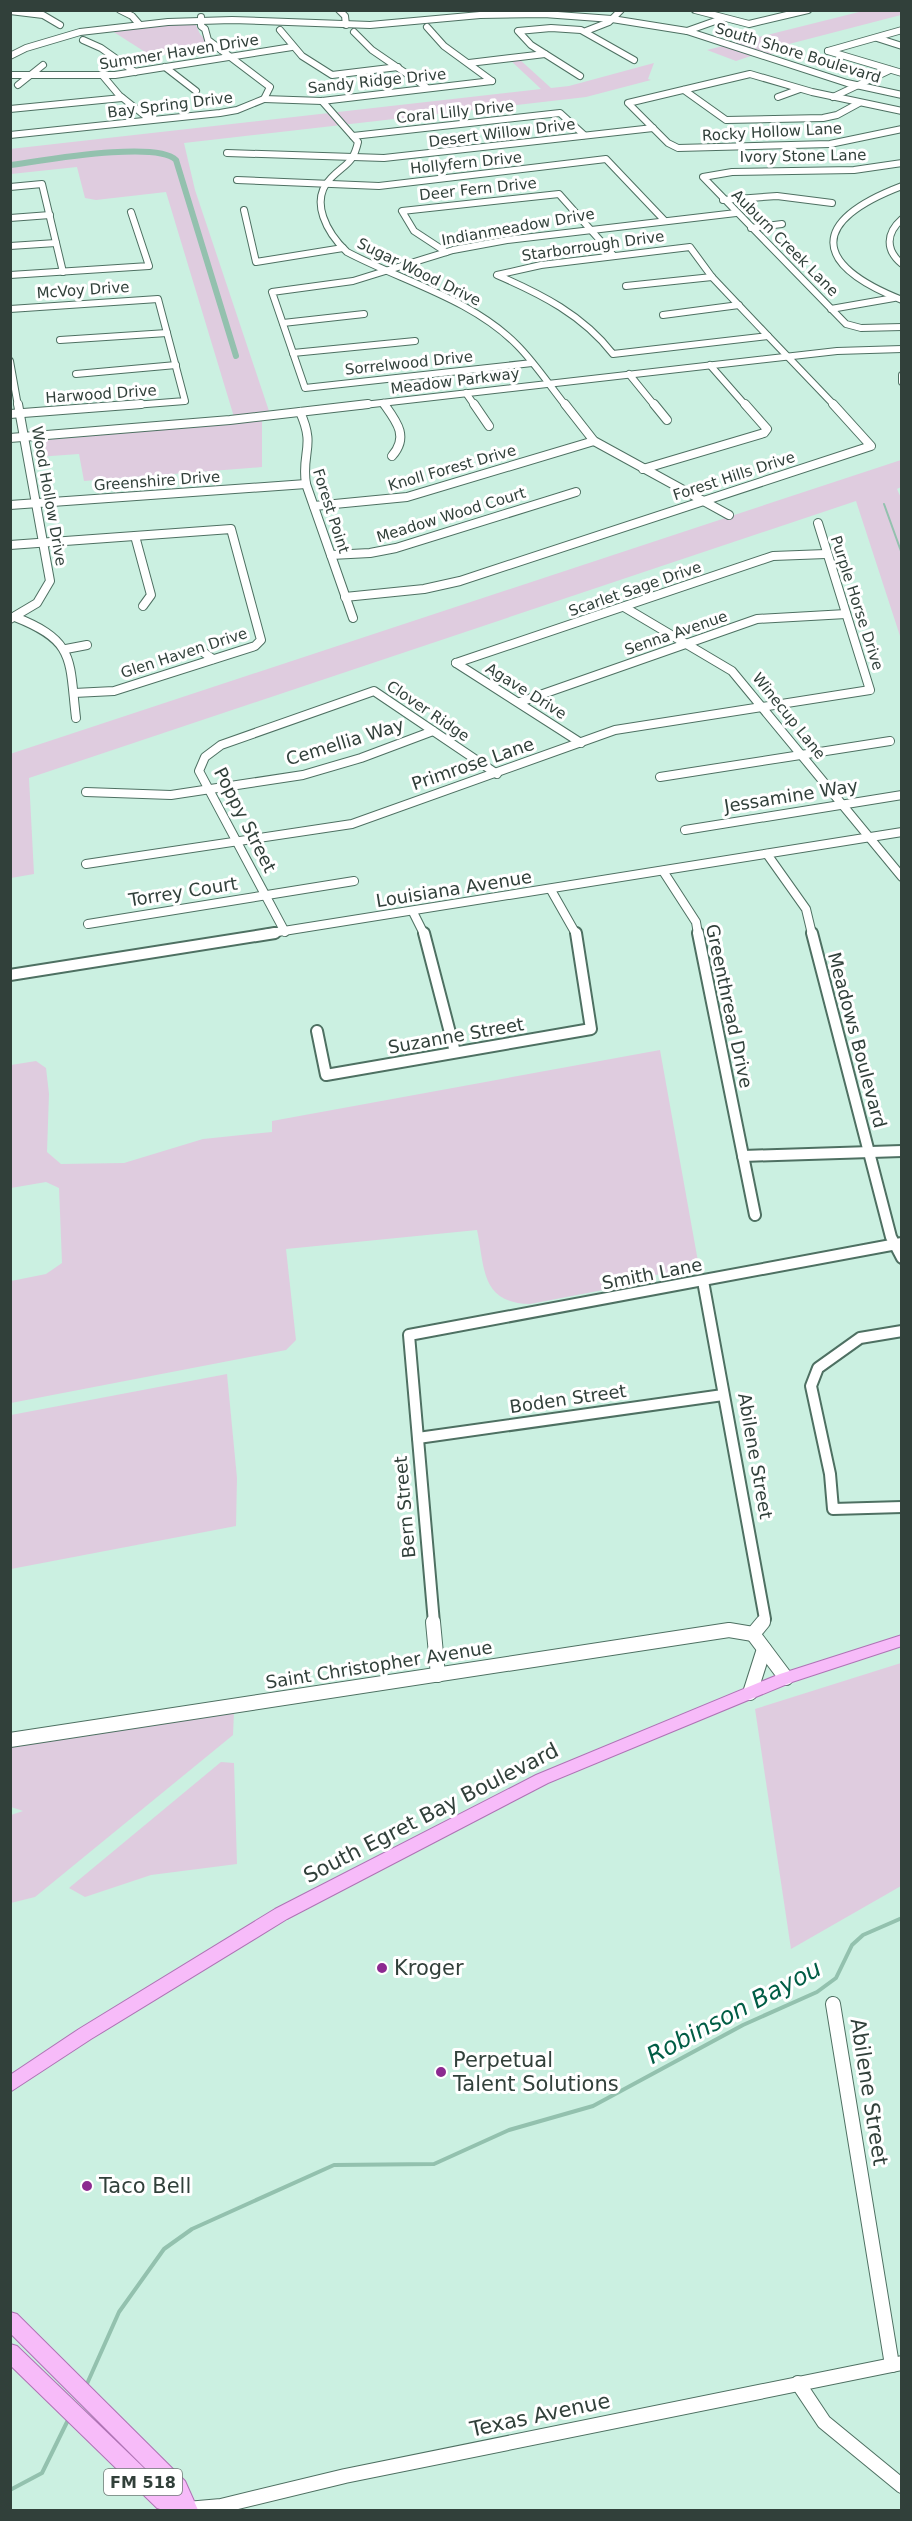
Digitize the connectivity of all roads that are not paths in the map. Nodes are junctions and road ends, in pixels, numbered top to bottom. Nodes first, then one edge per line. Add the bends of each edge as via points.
1 (506, 10) edge
2 (561, 10) edge
3 (695, 10) edge
4 (808, 10) edge
5 (11, 12) edge
6 (123, 12) edge
7 (340, 12) edge
8 (459, 14) edge
9 (199, 15) edge
10 (616, 15) edge
11 (721, 18) junction
12 (210, 19) junction
13 (138, 22) junction
14 (337, 23) junction
15 (346, 23) junction
16 (127, 24) junction
17 (60, 25) dead end
18 (427, 27) dead end
19 (205, 29) junction
20 (280, 30) dead end
21 (902, 30) edge
22 (586, 31) junction
23 (696, 31) junction
24 (354, 32) dead end
25 (876, 38) junction
26 (83, 40) dead end
27 (681, 40) dead end
28 (902, 46) edge
29 (292, 47) junction
30 (10, 49) edge
31 (546, 54) junction
32 (10, 56) edge
33 (229, 56) junction
34 (634, 60) dead end
35 (468, 63) junction
36 (43, 65) dead end
37 (165, 67) junction
38 (398, 67) junction
39 (880, 68) junction
40 (890, 70) junction
41 (135, 72) junction
42 (10, 73) edge
43 (902, 73) edge
44 (28, 75) junction
45 (103, 76) junction
46 (580, 76) dead end
47 (856, 82) junction
48 (865, 82) junction
49 (847, 83) junction
50 (18, 85) dead end
51 (426, 87) junction
52 (800, 89) junction
53 (684, 90) junction
54 (902, 90) edge
55 (195, 91) dead end
56 (824, 95) junction
57 (902, 95) edge
58 (778, 97) dead end
59 (833, 97) junction
60 (122, 98) junction
61 (264, 99) junction
62 (322, 101) junction
63 (859, 103) junction
64 (10, 109) edge
65 (902, 111) edge
66 (149, 119) junction
67 (653, 128) junction
68 (902, 129) edge
69 (10, 135) edge
70 (584, 135) junction
71 (353, 136) junction
72 (283, 145) dead end
73 (227, 153) dead end
74 (278, 155) junction
75 (354, 159) junction
76 (902, 163) edge
77 (705, 175) joint
78 (237, 180) dead end
79 (327, 184) junction
80 (902, 186) edge
81 (10, 187) edge
82 (723, 200) junction
83 (831, 203) dead end
84 (244, 210) dead end
85 (131, 212) dead end
86 (736, 213) junction
87 (50, 215) junction
88 (10, 218) edge
89 (902, 219) edge
90 (664, 220) junction
91 (782, 224) dead end
92 (589, 228) junction
93 (751, 228) junction
94 (504, 230) dead end
95 (516, 238) junction
96 (56, 243) junction
97 (10, 246) edge
98 (690, 247) joint
99 (343, 248) junction
100 (446, 252) junction
101 (613, 255) junction
102 (902, 264) edge
103 (384, 271) junction
104 (63, 272) junction
105 (10, 275) edge
106 (712, 277) junction
107 (626, 286) dead end
108 (898, 299) edge
109 (739, 305) junction
110 (10, 309) edge
111 (831, 309) junction
112 (364, 315) dead end
113 (663, 315) dead end
114 (283, 323) junction
115 (902, 327) edge
116 (167, 333) junction
117 (769, 336) junction
118 (60, 340) dead end
119 (415, 341) dead end
120 (902, 349) edge
121 (293, 353) junction
122 (788, 356) junction
123 (10, 361) edge
124 (532, 363) junction
125 (176, 365) junction
126 (710, 365) junction
127 (76, 374) dead end
128 (629, 374) junction
129 (901, 375) edge
130 (902, 382) edge
131 (548, 384) junction
132 (466, 393) junction
133 (383, 403) junction
134 (300, 412) junction
135 (10, 414) edge
136 (20, 414) junction
137 (667, 420) dead end
138 (489, 426) dead end
139 (24, 437) junction
140 (10, 438) edge
141 (594, 441) junction
142 (392, 456) dead end
143 (643, 469) junction
144 (306, 484) junction
145 (576, 492) dead end
146 (702, 501) junction
147 (36, 504) junction
148 (10, 505) edge
149 (314, 506) junction
150 (729, 515) dead end
151 (818, 523) dead end
152 (135, 536) junction
153 (44, 542) junction
154 (10, 545) edge
155 (826, 554) junction
156 (331, 555) junction
157 (345, 597) junction
158 (143, 606) dead end
159 (624, 607) junction
160 (846, 614) junction
161 (13, 618) edge
162 (353, 618) dead end
163 (686, 643) junction
164 (87, 645) dead end
165 (66, 649) junction
166 (200, 650) dead end
167 (213, 659) junction
168 (456, 663) joint
169 (870, 690) joint
170 (374, 691) joint
171 (74, 693) junction
172 (520, 702) junction
173 (762, 706) junction
174 (76, 718) dead end
175 (433, 731) junction
176 (890, 741) dead end
177 (581, 743) junction
178 (802, 755) junction
179 (497, 774) junction
180 (660, 777) dead end
181 (207, 789) junction
182 (86, 792) dead end
183 (902, 795) edge
184 (842, 805) junction
185 (685, 830) dead end
186 (902, 832) edge
187 (869, 838) junction
188 (236, 842) junction
189 (767, 854) junction
190 (86, 864) dead end
191 (663, 871) junction
192 (902, 877) edge
193 (354, 881) dead end
194 (551, 890) junction
195 (265, 895) junction
196 (413, 912) junction
197 (88, 924) dead end
198 (285, 932) junction
199 (10, 975) edge
200 (316, 1030) dead end
201 (455, 1052) junction
202 (902, 1151) edge
203 (869, 1152) junction
204 (743, 1156) junction
205 (755, 1215) dead end
206 (899, 1243) edge
207 (902, 1258) edge
208 (703, 1281) junction
209 (902, 1331) edge
210 (409, 1335) joint
211 (723, 1395) junction
212 (418, 1438) junction
213 (902, 1507) edge
214 (753, 1634) junction
215 (902, 1640) edge
216 (764, 1649) junction
217 (438, 1675) junction
218 (786, 1678) junction
219 (750, 1693) junction
220 (10, 1740) edge
221 (833, 2004) dead end
222 (10, 2085) edge
223 (10, 2320) edge
224 (10, 2352) edge
225 (897, 2364) edge
226 (798, 2383) junction
227 (902, 2486) edge
228 (188, 2510) edge

1 - 8 street, South Shore Boulevard
2 - 10 street, South Shore Boulevard
3 - 11 street
4 - 11 street via 749,24
5 - 17 street via 43,15
6 - 13 street
6 - 16 street
7 - 14 street
7 - 15 street
8 - 10 street, South Shore Boulevard
8 - 15 street, South Shore Boulevard via 398,23
9 - 12 street, South Shore Boulevard
9 - 13 street, South Shore Boulevard
9 - 19 street, Bay Spring Drive
10 - 22 street
10 - 23 street, South Shore Boulevard
10 - 23 street, South Shore Boulevard
11 - 23 street
12 - 14 street, South Shore Boulevard
12 - 19 street
13 - 16 street, South Shore Boulevard
14 - 15 street, South Shore Boulevard
16 - 30 street, South Shore Boulevard via 75,29
16 - 32 street, South Shore Boulevard via 64,36
18 - 35 street via 444,46
19 - 33 street, Bay Spring Drive via 208,40
20 - 29 street
21 - 25 street
22 - 31 street via 520,30 519,35
22 - 34 street
23 - 27 street
23 - 47 street, South Shore Boulevard
23 - 49 street, South Shore Boulevard
24 - 38 street
25 - 28 street
25 - 39 street via 828,51
26 - 41 street
29 - 33 street, Summer Haven Drive
29 - 38 street via 332,75
31 - 35 street
31 - 46 street
33 - 37 street, Summer Haven Drive
33 - 61 street, Bay Spring Drive via 270,87
35 - 51 street, Sandy Ridge Drive via 492,81
36 - 44 street
37 - 41 street, Summer Haven Drive
37 - 55 street
38 - 51 street
39 - 40 street
39 - 47 street
40 - 43 street
40 - 48 street
41 - 45 street, Summer Haven Drive
42 - 44 street, Summer Haven Drive
44 - 45 street, Summer Haven Drive
44 - 50 street
45 - 60 street
47 - 48 street, South Shore Boulevard
47 - 49 street
47 - 57 street, South Shore Boulevard
47 - 59 street
48 - 54 street, South Shore Boulevard
49 - 56 street
51 - 62 street, Sandy Ridge Drive
52 - 53 street via 747,74
52 - 56 street
52 - 58 street
53 - 63 street via 726,120 823,118
53 - 67 street via 630,101 628,104
56 - 59 street
59 - 63 street
60 - 64 street
60 - 66 street
61 - 62 street, Sandy Ridge Drive
61 - 66 street, Bay Spring Drive via 237,110
62 - 71 street
63 - 65 street
66 - 69 street, Bay Spring Drive
67 - 68 street, Rocky Hollow Lane via 678,148 830,144
67 - 70 street, Desert Willow Drive
70 - 71 street, Coral Lilly Drive via 561,113
70 - 75 street, Desert Willow Drive
71 - 75 street via 358,142
72 - 74 street
73 - 74 street, Desert Willow Drive
74 - 75 street, Desert Willow Drive
75 - 79 street
76 - 77 street, Ivory Stone Lane via 854,170 750,170
77 - 82 street, Auburn Creek Lane via 703,179
78 - 79 street, Hollyfern Drive
79 - 90 street, Hollyfern Drive via 388,185 606,159
79 - 99 street, Sugar Wood Drive via 320,210 334,240
80 - 108 street via 850,210 837,224 832,242 837,258 861,281
81 - 87 street via 42,184
82 - 83 street via 777,196
82 - 86 street, Auburn Creek Lane
84 - 99 street via 256,262
85 - 104 street via 149,266
86 - 90 street, Indianmeadow Drive
86 - 93 street, Auburn Creek Lane
87 - 88 street
87 - 96 street
89 - 102 street via 891,230 888,244 894,258
90 - 92 street, Indianmeadow Drive
91 - 93 street
92 - 95 street, Indianmeadow Drive
92 - 100 street, Deer Fern Drive via 560,194 402,211 414,232
92 - 101 street
93 - 111 street, Auburn Creek Lane
94 - 95 street
95 - 100 street, Indianmeadow Drive
96 - 97 street
96 - 104 street
98 - 101 street, Starborrough Drive
98 - 106 street, Forest Hills Drive
99 - 103 street, Sugar Wood Drive
100 - 103 street, Indianmeadow Drive
101 - 117 street, Starborrough Drive via 497,275 530,289 578,320 613,354
103 - 114 street, Indianmeadow Drive via 341,283 272,291
103 - 124 street, Sugar Wood Drive via 478,316 517,345
104 - 105 street
106 - 107 street
106 - 109 street, Forest Hills Drive
108 - 111 street
109 - 113 street
109 - 117 street, Forest Hills Drive
110 - 116 street, McVoy Drive via 158,299
111 - 115 street, Auburn Creek Lane via 852,327
112 - 114 street
114 - 121 street
116 - 118 street
116 - 125 street
117 - 122 street, Forest Hills Drive
119 - 121 street
120 - 122 street, Meadow Parkway
121 - 124 street, Sorrelwood Drive via 305,388
122 - 126 street, Meadow Parkway
122 - 146 street, Forest Hills Drive via 871,446
123 - 136 street, Wood Hollow Drive
124 - 131 street, Sugar Wood Drive
125 - 127 street
125 - 136 street, Harwood Drive via 185,401
126 - 128 street, Meadow Parkway
126 - 143 street via 767,429
128 - 131 street, Meadow Parkway
128 - 137 street
129 - 130 street
131 - 132 street, Meadow Parkway
131 - 141 street, Sugar Wood Drive
132 - 133 street, Meadow Parkway
132 - 138 street
133 - 134 street, Meadow Parkway
133 - 142 street via 403,435 402,444
134 - 139 street, Meadow Parkway
134 - 144 street, Forest Point via 309,432 303,466
135 - 136 street, Harwood Drive
136 - 139 street, Wood Hollow Drive
139 - 140 street, Meadow Parkway
139 - 147 street, Wood Hollow Drive
141 - 143 street, Sugar Wood Drive
141 - 149 street, Knoll Forest Drive via 407,496
143 - 146 street, Sugar Wood Drive
144 - 147 street, Greenshire Drive
144 - 149 street, Forest Point
145 - 156 street, Meadow Wood Court via 396,548
146 - 150 street, Sugar Wood Drive
146 - 157 street, Forest Hills Drive via 460,581
147 - 148 street, Greenshire Drive
147 - 153 street, Wood Hollow Drive
149 - 156 street, Forest Point
151 - 155 street, Purple Horse Drive
152 - 153 street
152 - 158 street via 151,595
152 - 167 street, Glen Haven Drive via 231,531 261,640 255,646
153 - 154 street
153 - 161 street, Wood Hollow Drive via 50,581 37,603
155 - 159 street, Scarlet Sage Drive via 773,556
155 - 160 street, Purple Horse Drive
156 - 157 street, Forest Point
157 - 162 street, Forest Point
159 - 163 street, Winecup Lane
159 - 168 street, Scarlet Sage Drive
160 - 163 street, Senna Avenue via 757,619
160 - 169 street, Purple Horse Drive
161 - 165 street via 54,635
163 - 172 street, Senna Avenue
163 - 173 street, Winecup Lane via 732,671
164 - 165 street
165 - 171 street
166 - 167 street
167 - 171 street, Glen Haven Drive via 114,691
168 - 172 street, Agave Drive
169 - 173 street, Primrose Lane
170 - 175 street, Clover Ridge
170 - 181 street, Poppy Street via 221,745 205,757 200,771
171 - 174 street
172 - 177 street, Agave Drive
173 - 177 street, Primrose Lane via 615,730
173 - 178 street, Winecup Lane
175 - 179 street, Clover Ridge
175 - 181 street, Cemellia Way via 303,775
176 - 178 street
177 - 179 street, Primrose Lane
178 - 180 street
178 - 184 street, Winecup Lane
179 - 188 street, Primrose Lane via 352,824
181 - 182 street, Cemellia Way via 171,795
181 - 188 street, Poppy Street
183 - 184 street, Jessamine Way
184 - 185 street, Jessamine Way
184 - 187 street, Winecup Lane
186 - 187 street, Louisiana Avenue
187 - 189 street, Louisiana Avenue
187 - 192 street, Winecup Lane
188 - 190 street, Primrose Lane
188 - 195 street, Poppy Street
189 - 191 street, Louisiana Avenue
189 - 203 street, Meadows Boulevard via 806,909
191 - 194 street, Louisiana Avenue
191 - 204 street, Greenthread Drive via 696,922
193 - 195 street, Torrey Court
194 - 196 street, Louisiana Avenue
194 - 201 street, Suzanne Street via 577,935 591,1029
195 - 197 street, Torrey Court
195 - 198 street, Poppy Street
196 - 198 street, Louisiana Avenue
196 - 201 street via 426,937
198 - 199 street, Louisiana Avenue
200 - 201 street, Suzanne Street via 326,1075
202 - 203 street
203 - 204 street
203 - 206 street, Meadows Boulevard via 891,1237
204 - 205 street, Greenthread Drive
206 - 207 street, Meadows Boulevard
206 - 208 street, Smith Lane
208 - 210 street, Smith Lane
208 - 211 street, Abilene Street
209 - 213 street via 860,1338 818,1368 811,1386 830,1474 833,1509
210 - 212 street, Bern Street
211 - 212 street, Boden Street
211 - 214 street, Abilene Street via 765,1619
212 - 217 street, Bern Street
214 - 216 street
214 - 217 street, Saint Christopher Avenue via 729,1630
215 - 218 main road, South Egret Bay Boulevard
216 - 218 street
216 - 219 street
217 - 220 street, Saint Christopher Avenue
218 - 219 main road, South Egret Bay Boulevard
219 - 222 main road, South Egret Bay Boulevard via 542,1779 281,1914 85,2034
221 - 225 street, Abilene Street
223 - 228 main road, FM 518 via 178,2487
224 - 228 main road, FM 518 via 164,2502
225 - 226 street, Texas Avenue
226 - 227 street via 824,2422
226 - 228 street, Texas Avenue

